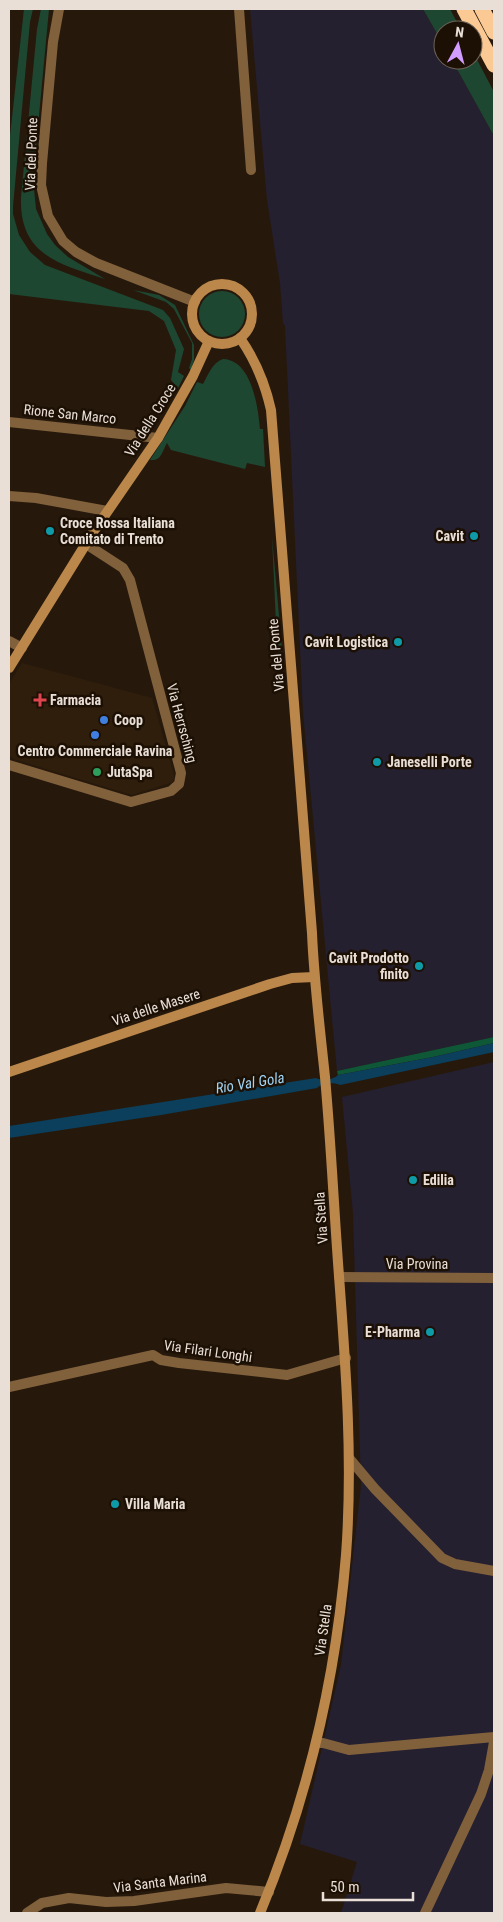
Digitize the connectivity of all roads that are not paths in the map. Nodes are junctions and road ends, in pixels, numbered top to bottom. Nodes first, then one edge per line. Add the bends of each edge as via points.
1 (59, 9) edge
2 (239, 9) edge
3 (464, 9) edge
4 (482, 9) edge
5 (494, 32) edge
6 (494, 65) edge
7 (251, 170) dead end
8 (195, 302) junction
9 (240, 338) junction
10 (210, 341) junction
11 (9, 422) edge
12 (158, 438) junction
13 (9, 496) edge
14 (107, 511) junction
15 (86, 544) junction
16 (9, 641) edge
17 (22, 648) junction
18 (9, 668) edge
19 (9, 765) edge
20 (314, 977) junction
21 (9, 1072) edge
22 (339, 1277) junction
23 (494, 1278) edge
24 (346, 1358) junction
25 (9, 1387) edge
26 (349, 1458) junction
27 (494, 1571) edge
28 (494, 1737) edge
29 (494, 1742) edge
30 (316, 1743) junction
31 (269, 1892) junction
32 (27, 1913) edge
33 (260, 1913) edge
34 (425, 1913) edge

1 - 8 street, Via del Ponte via 52,42 42,163 41,185 48,216 63,241 76,252
2 - 7 street
3 - 6 highway
4 - 5 highway
8 - 9 street via 208,287 219,284 234,286 244,292 250,302 252,316 248,329
8 - 10 street via 192,311 195,326
9 - 10 street via 220,344
9 - 20 street, Via del Ponte via 262,375 271,410
10 - 12 street, Via della Croce
11 - 12 street, Rione San Marco
12 - 14 street, Via della Croce
13 - 14 street
14 - 15 street, Via della Croce
15 - 17 street, Via della Croce
15 - 19 street, Via Herrsching via 123,568 130,580 181,773 180,784 171,791 131,802
16 - 17 street
17 - 18 street, Via della Croce
20 - 21 street, Via delle Masere via 270,984
20 - 22 street, Via Stella
22 - 23 street, Via Provina
22 - 24 street, Via Stella
24 - 25 street, Via Filari Longhi via 287,1375 178,1363 153,1355
24 - 26 street, Via Stella
26 - 27 street via 442,1558 455,1564
26 - 30 street, Via Stella via 346,1556 333,1661
28 - 30 street via 349,1750
29 - 34 street via 481,1794
30 - 31 street, Via Stella
31 - 32 street, Via Santa Marina via 226,1888 134,1901 69,1898 42,1903
31 - 33 street, Via Stella

